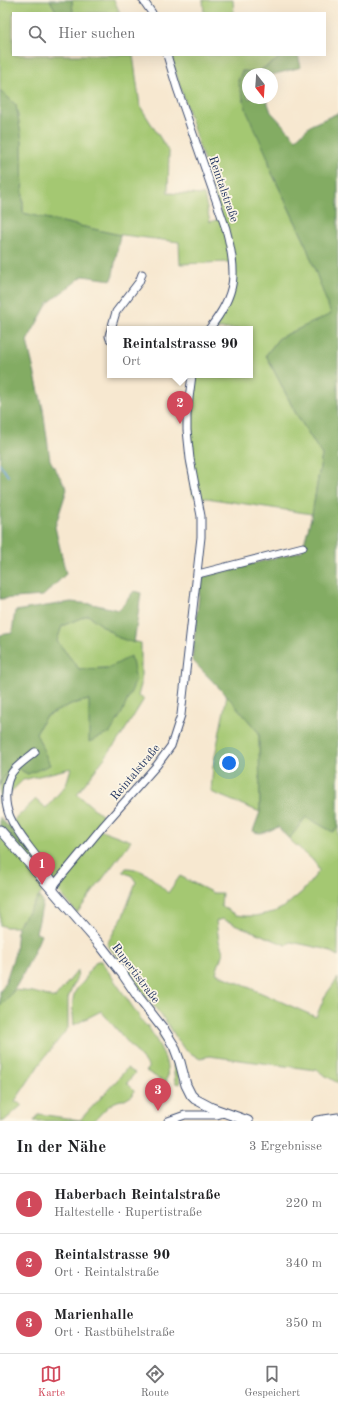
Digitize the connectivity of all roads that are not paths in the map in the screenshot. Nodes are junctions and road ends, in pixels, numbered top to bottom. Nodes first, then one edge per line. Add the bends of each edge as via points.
1 (143, 0) edge
2 (151, 12) edge
3 (167, 56) edge
4 (142, 274) dead end
5 (111, 326) edge
6 (212, 326) edge
7 (192, 378) edge
8 (303, 547) dead end
9 (198, 574) junction
10 (35, 752) dead end
11 (0, 830) edge
12 (54, 888) junction
13 (224, 1113) junction
14 (338, 1118) edge
15 (168, 1121) edge
16 (248, 1121) edge
17 (317, 1121) edge

1 - 2 street
3 - 6 street, Reintalstraße via 232,253 231,295
4 - 5 street via 139,282 116,312
7 - 9 street, Reintalstraße via 187,430 201,516
8 - 9 street
9 - 12 street, Reintalstraße via 181,715 170,746
10 - 12 street via 14,770 5,786 2,801 6,816
11 - 12 main road, Rupertistraße
12 - 13 main road, Rupertistraße via 164,1030 174,1046 191,1095 203,1104
13 - 15 street via 185,1115
13 - 16 main road, Rupertistraße
14 - 17 main road

